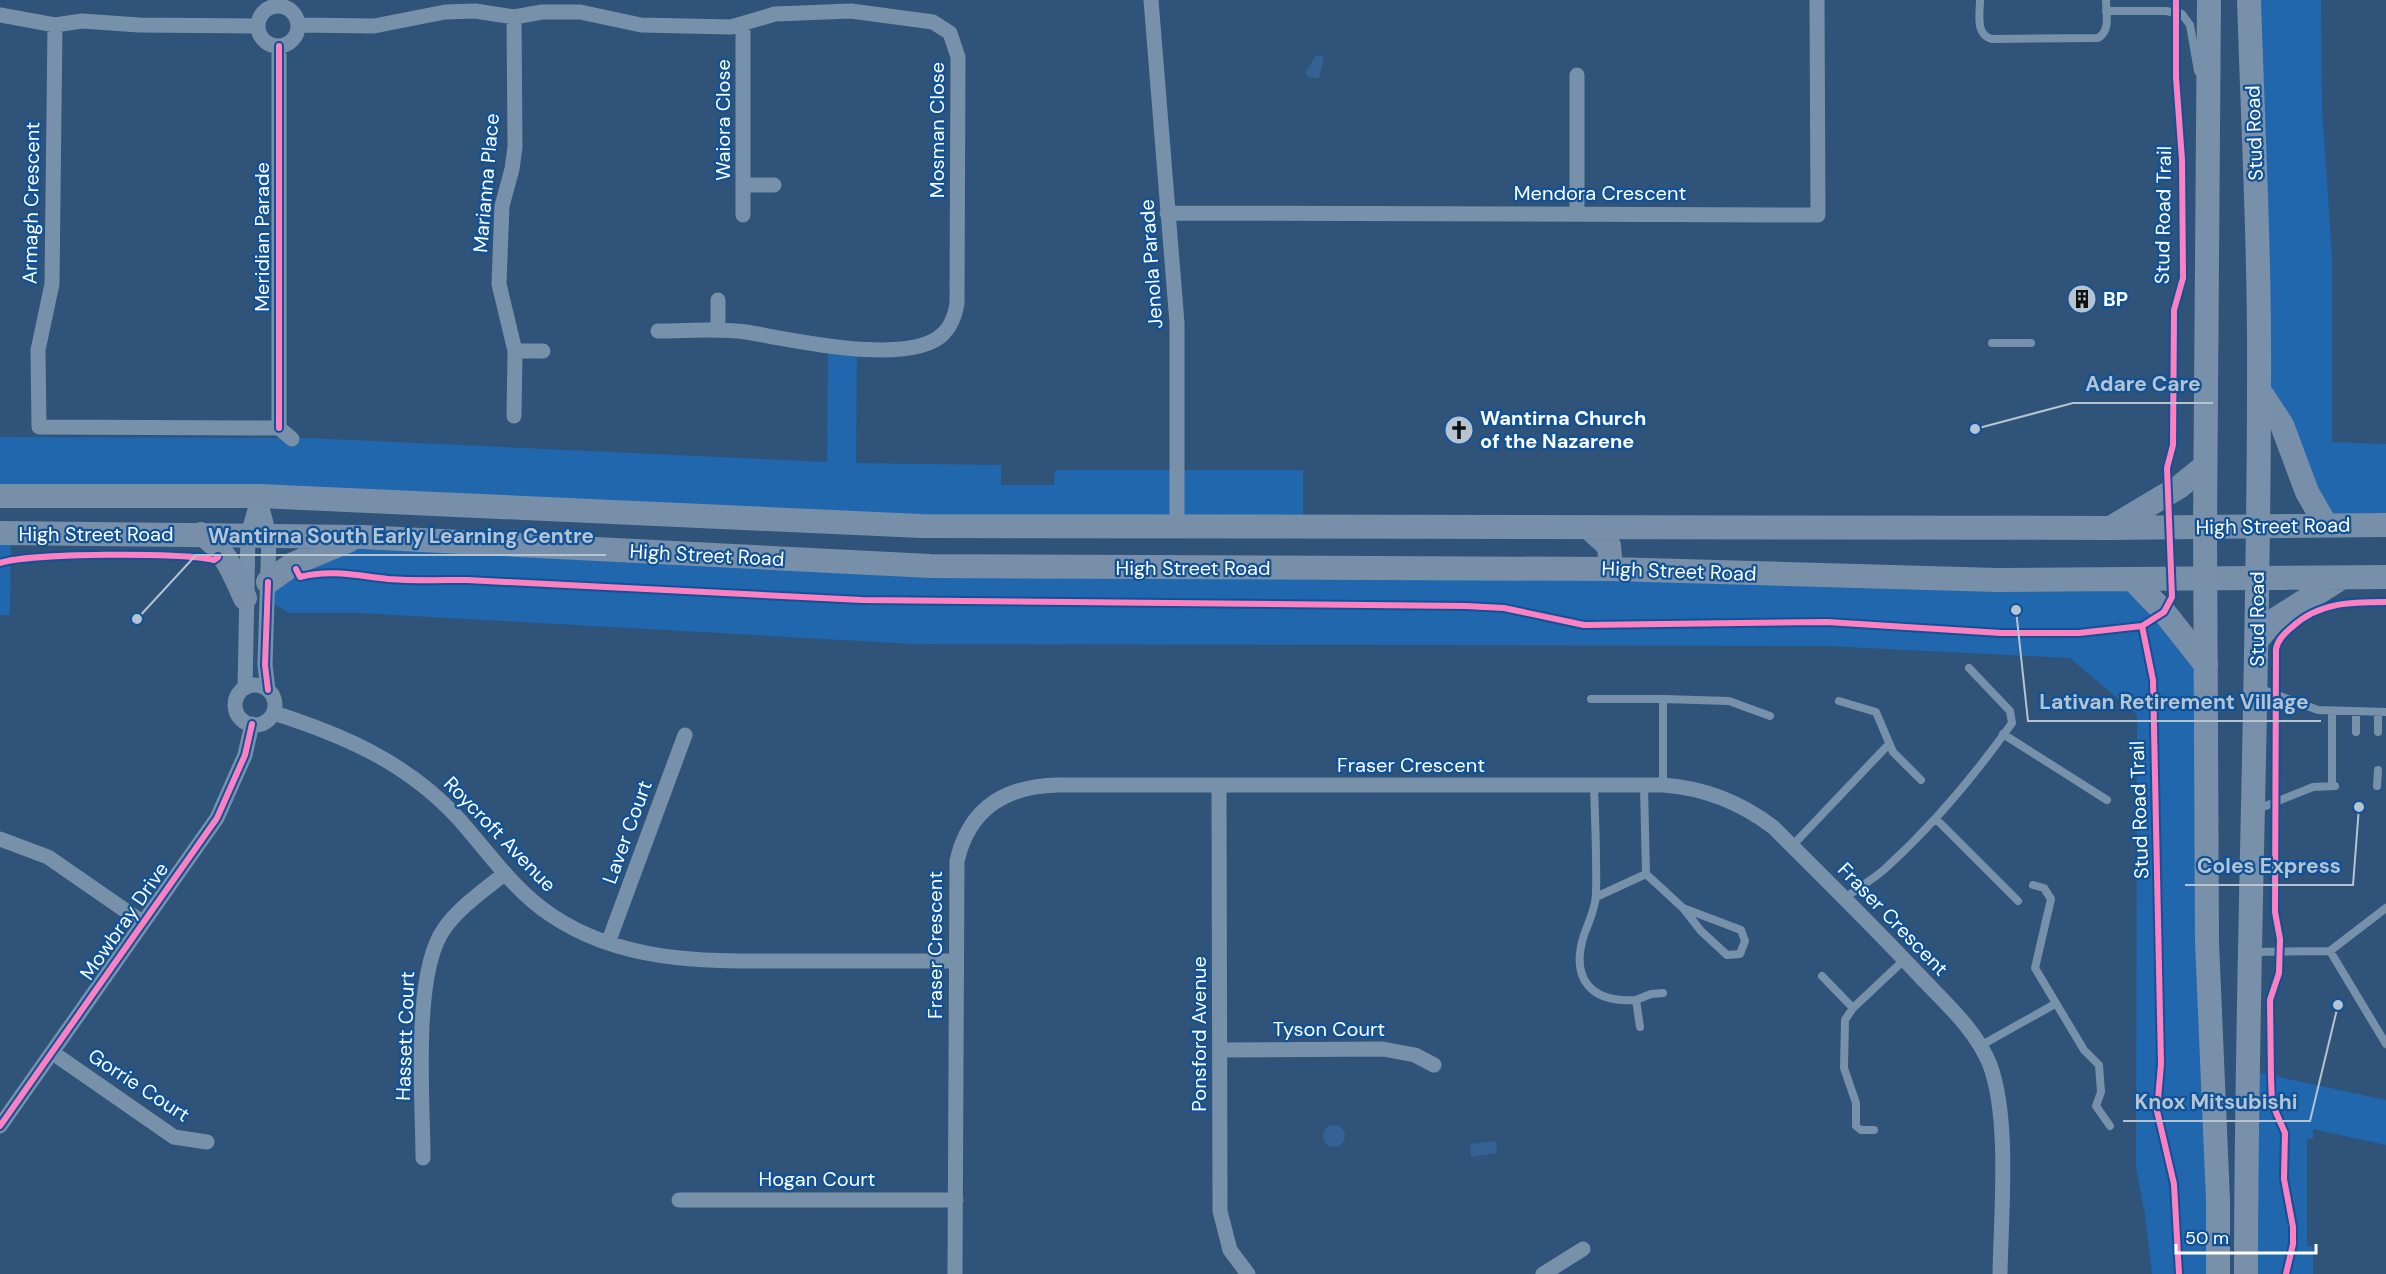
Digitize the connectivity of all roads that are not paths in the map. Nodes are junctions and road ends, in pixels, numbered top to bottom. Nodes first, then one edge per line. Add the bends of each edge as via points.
1 (1151, 0) edge
2 (1817, 0) edge
3 (1980, 0) edge
4 (2106, 0) edge
5 (2209, 0) edge
6 (2249, 0) edge
7 (278, 3) edge
8 (2106, 11) junction
9 (0, 15) edge
10 (514, 17) junction
11 (298, 25) junction
12 (743, 25) junction
13 (55, 26) junction
14 (258, 26) junction
15 (279, 46) junction
16 (1578, 75) dead end
17 (2208, 129) junction
18 (744, 185) junction
19 (774, 185) dead end
20 (1167, 213) junction
21 (1578, 214) junction
22 (743, 215) dead end
23 (718, 300) dead end
24 (718, 330) junction
25 (658, 331) dead end
26 (1992, 343) dead end
27 (2031, 343) dead end
28 (515, 351) junction
29 (543, 351) dead end
30 (2259, 390) junction
31 (514, 416) dead end
32 (279, 428) junction
33 (292, 439) dead end
34 (2205, 466) junction
35 (0, 496) edge
36 (259, 496) junction
37 (690, 517) junction
38 (2326, 525) junction
39 (2386, 525) edge
40 (1177, 526) junction
41 (2205, 526) junction
42 (2256, 526) junction
43 (1588, 527) junction
44 (2110, 528) junction
45 (0, 533) edge
46 (201, 534) junction
47 (258, 534) junction
48 (362, 537) junction
49 (709, 555) junction
50 (1611, 569) junction
51 (2386, 577) edge
52 (2257, 578) junction
53 (2341, 578) junction
54 (2133, 579) junction
55 (2206, 579) junction
56 (268, 582) junction
57 (245, 598) junction
58 (2258, 640) junction
59 (2206, 665) junction
60 (1969, 668) dead end
61 (2256, 687) junction
62 (245, 688) junction
63 (268, 690) junction
64 (1592, 699) dead end
65 (1664, 699) junction
66 (1839, 701) dead end
67 (274, 712) junction
68 (2332, 712) junction
69 (2356, 712) junction
70 (2382, 712) edge
71 (1770, 716) dead end
72 (252, 724) junction
73 (2356, 732) dead end
74 (2378, 732) dead end
75 (2003, 734) junction
76 (685, 735) dead end
77 (1889, 744) junction
78 (2378, 770) dead end
79 (1921, 780) dead end
80 (1594, 785) junction
81 (1644, 785) junction
82 (1664, 785) junction
83 (1220, 786) junction
84 (2379, 786) edge
85 (2107, 800) dead end
86 (2253, 811) junction
87 (1936, 819) junction
88 (0, 839) edge
89 (1792, 846) junction
90 (505, 873) junction
91 (1646, 874) junction
92 (2033, 885) dead end
93 (1596, 897) junction
94 (1844, 899) junction
95 (2018, 901) dead end
96 (1683, 908) junction
97 (2386, 908) edge
98 (142, 922) junction
99 (608, 943) junction
100 (2330, 951) junction
101 (2250, 952) junction
102 (956, 960) junction
103 (1904, 960) junction
104 (1822, 976) dead end
105 (1664, 993) dead end
106 (1636, 1000) junction
107 (2055, 1004) junction
108 (1853, 1008) junction
109 (1640, 1027) dead end
110 (2386, 1044) edge
111 (1980, 1046) junction
112 (1221, 1050) junction
113 (53, 1053) junction
114 (1434, 1065) dead end
115 (0, 1126) edge
116 (2110, 1126) dead end
117 (1874, 1130) dead end
118 (207, 1142) dead end
119 (423, 1158) dead end
120 (679, 1200) dead end
121 (956, 1200) junction
122 (1583, 1249) dead end
123 (955, 1274) edge
124 (1248, 1274) edge
125 (1543, 1274) edge
126 (2000, 1274) edge
127 (2218, 1274) edge
128 (2246, 1274) edge

1 - 20 street, Jenola Parade
2 - 21 street, Mendora Crescent via 1818,215
3 - 8 lane via 1981,30 1992,39 2098,38 2105,31
4 - 8 lane
5 - 17 highway
6 - 30 highway, Stud Road
7 - 11 street via 294,13
7 - 14 street via 262,14
8 - 17 lane via 2176,12 2189,21
9 - 13 street
10 - 11 street, Mosman Close via 461,11 374,26
10 - 12 street, Mosman Close via 580,12 641,25
10 - 28 street, Marianna Place via 514,153 502,206 499,284
11 - 15 street via 291,41
12 - 18 street, Waiora Close
12 - 24 street, Mosman Close via 775,14 851,11 925,20 950,33 958,57 957,304 944,334 914,347 828,348
13 - 14 street via 82,21
13 - 32 street, Armagh Crescent via 52,284 38,350 39,427
14 - 15 street via 262,38
15 - 32 street, Meridian Parade
16 - 21 street
17 - 34 highway
18 - 19 street
18 - 22 street, Waiora Close
20 - 21 street, Mendora Crescent
20 - 40 street, Jenola Parade via 1178,348
23 - 24 street
24 - 25 street, Mosman Close
26 - 27 lane
28 - 29 street
28 - 31 street, Marianna Place
30 - 38 main road via 2282,425 2307,492
30 - 42 highway, Stud Road
32 - 33 street
34 - 41 highway
34 - 44 main road via 2179,487
35 - 36 main road, High Street Road
36 - 37 main road, High Street Road
36 - 47 street
36 - 47 street
37 - 40 main road, High Street Road via 921,526
37 - 49 main road via 690,532
38 - 39 main road, High Street Road
38 - 42 main road, High Street Road
40 - 43 main road, High Street Road
41 - 42 main road, High Street Road
41 - 44 main road, High Street Road
41 - 55 highway
42 - 52 highway, Stud Road
43 - 44 main road, High Street Road
43 - 50 main road via 1609,546
45 - 46 main road, High Street Road
46 - 47 main road, High Street Road
46 - 57 main road via 225,556
47 - 48 main road, High Street Road
47 - 56 street
47 - 57 street
48 - 49 main road, High Street Road
48 - 56 main road via 293,564
49 - 50 main road, High Street Road via 930,566
50 - 54 main road, High Street Road via 1998,580
51 - 53 main road, High Street Road
52 - 53 main road, High Street Road
52 - 55 main road, High Street Road
52 - 58 highway, Stud Road
53 - 58 main road via 2273,621
54 - 55 main road, High Street Road
54 - 59 main road
55 - 59 highway
56 - 63 street
57 - 62 street
58 - 61 highway, Stud Road
59 - 127 highway via 2207,942
60 - 75 lane via 2012,715 2012,723
61 - 68 lane
61 - 86 highway, Stud Road
62 - 63 street via 257,685
62 - 72 street via 237,698 237,712
63 - 67 street via 275,700
64 - 65 lane
65 - 71 lane via 1729,701
65 - 82 lane
66 - 77 lane via 1876,712
67 - 72 street via 265,722
67 - 90 street, Roycroft Avenue via 335,734 398,767 439,800
68 - 69 lane
68 - 86 lane via 2333,786 2313,787
69 - 70 lane
69 - 73 lane
70 - 74 lane
72 - 98 street, Mowbray Drive via 245,755 217,818
75 - 85 lane
75 - 87 lane
76 - 99 street, Laver Court
77 - 79 lane
77 - 89 lane
78 - 84 lane
80 - 81 street, Fraser Crescent
80 - 83 street, Fraser Crescent
80 - 93 lane
81 - 82 street, Fraser Crescent
81 - 91 lane
82 - 89 street, Fraser Crescent via 1700,789 1732,801 1761,817
83 - 102 street, Fraser Crescent via 1041,785 1004,796 978,816 960,845
83 - 112 street, Ponsford Avenue
86 - 101 highway, Stud Road
87 - 94 lane via 1886,868
87 - 95 lane
88 - 98 street via 48,857
89 - 94 street, Fraser Crescent
90 - 99 street, Roycroft Avenue via 550,915
90 - 119 street, Hassett Court via 444,928 428,964 423,992
91 - 93 lane
91 - 96 lane
92 - 107 lane via 2044,888 2050,896 2035,968
93 - 106 lane via 1581,946 1582,974 1593,992 1615,1000
94 - 103 street, Fraser Crescent
96 - 96 lane via 1741,930 1745,941 1740,954 1727,955
97 - 100 lane
98 - 113 street, Mowbray Drive
99 - 102 street, Roycroft Avenue via 649,955 694,960
100 - 101 lane
100 - 110 lane
101 - 128 highway, Stud Road
102 - 121 street, Fraser Crescent
103 - 108 lane
103 - 111 street, Fraser Crescent
104 - 108 lane
105 - 106 lane
106 - 109 lane
107 - 111 lane
107 - 116 lane via 2088,1055 2099,1065 2101,1092 2096,1106
108 - 117 lane via 1843,1029 1844,1068 1856,1103 1857,1128
111 - 126 street, Fraser Crescent via 1990,1066 1999,1102
112 - 114 street, Tyson Court via 1383,1049 1408,1053
112 - 124 street, Ponsford Avenue via 1220,1211 1230,1250
113 - 115 street, Mowbray Drive
113 - 118 street, Gorrie Court via 174,1137
120 - 121 street, Hogan Court
121 - 123 street, Fraser Crescent
122 - 125 street

